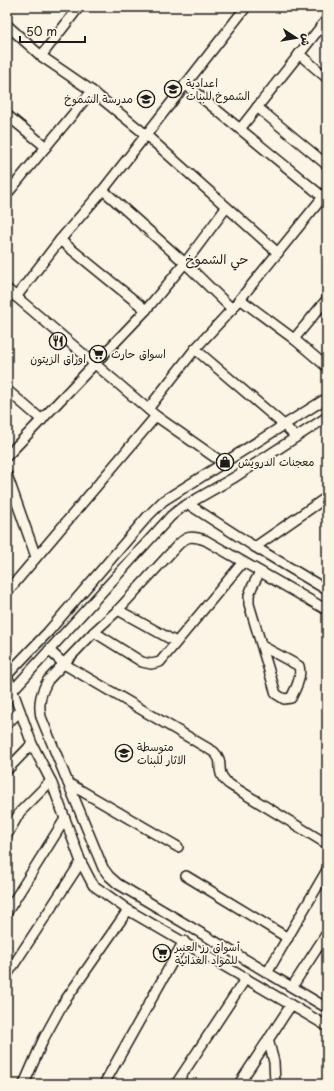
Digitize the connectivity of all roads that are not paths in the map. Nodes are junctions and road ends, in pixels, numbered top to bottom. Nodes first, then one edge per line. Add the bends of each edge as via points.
1 (79, 7) edge
2 (246, 7) edge
3 (327, 19) edge
4 (7, 25) edge
5 (299, 54) junction
6 (41, 56) junction
7 (327, 78) edge
8 (185, 84) junction
9 (92, 91) junction
10 (257, 107) junction
11 (7, 115) edge
12 (240, 128) junction
13 (145, 134) junction
14 (46, 147) junction
15 (327, 164) edge
16 (103, 190) junction
17 (7, 194) edge
18 (325, 195) edge
19 (226, 208) junction
20 (60, 240) junction
21 (278, 253) junction
22 (185, 263) junction
23 (7, 289) edge
24 (16, 297) junction
25 (240, 299) junction
26 (327, 299) edge
27 (232, 309) junction
28 (146, 310) junction
29 (294, 340) junction
30 (195, 349) junction
31 (96, 364) junction
32 (327, 367) edge
33 (7, 390) edge
34 (327, 398) edge
35 (148, 409) junction
36 (156, 416) junction
37 (327, 417) edge
38 (42, 420) junction
39 (284, 425) junction
40 (296, 437) junction
41 (7, 456) edge
42 (223, 463) junction
43 (7, 475) edge
44 (327, 498) edge
45 (188, 504) junction
46 (256, 547) junction
47 (36, 557) junction
48 (243, 562) junction
49 (260, 572) junction
50 (326, 588) edge
51 (7, 592) edge
52 (118, 610) junction
53 (327, 610) edge
54 (94, 632) junction
55 (176, 642) junction
56 (262, 646) junction
57 (49, 650) junction
58 (64, 664) junction
59 (7, 675) edge
60 (13, 690) junction
61 (20, 711) junction
62 (7, 724) edge
63 (32, 744) junction
64 (7, 770) edge
65 (51, 781) junction
66 (68, 782) junction
67 (65, 819) junction
68 (7, 835) edge
69 (327, 844) edge
70 (178, 847) dead end
71 (81, 862) junction
72 (327, 870) edge
73 (186, 876) dead end
74 (128, 910) junction
75 (7, 912) edge
76 (327, 933) edge
77 (288, 938) junction
78 (184, 941) junction
79 (267, 973) junction
80 (7, 975) edge
81 (246, 978) junction
82 (292, 987) junction
83 (291, 1005) junction
84 (327, 1008) edge
85 (327, 1026) edge
86 (268, 1039) junction
87 (24, 1084) edge
88 (104, 1084) edge
89 (176, 1084) edge
90 (239, 1084) edge
91 (275, 1084) edge

1 - 6 street
2 - 8 street
3 - 5 street
4 - 6 street
5 - 7 street
5 - 10 street
6 - 9 street
8 - 12 street
8 - 13 street
9 - 13 street
9 - 14 street
10 - 12 street
10 - 15 street
11 - 14 street
12 - 18 street
13 - 16 street
13 - 19 street
14 - 17 street
16 - 20 street
16 - 22 street
18 - 21 street
19 - 21 street
19 - 22 street
20 - 24 street
20 - 28 street
21 - 25 street
22 - 27 street
22 - 28 street
23 - 24 street
24 - 31 street
25 - 27 street
25 - 29 street
26 - 29 street
27 - 30 street
28 - 31 street
29 - 32 street
30 - 35 street
30 - 39 street
31 - 35 street
31 - 38 street
33 - 38 street
34 - 39 street
35 - 36 street
36 - 42 street
36 - 47 street
37 - 40 street
38 - 41 street
39 - 40 street
39 - 42 street
40 - 45 street
42 - 59 street via 163,501
43 - 47 street
44 - 46 street
45 - 46 street
45 - 57 street via 171,516
46 - 50 street
47 - 51 street
48 - 49 street
48 - 52 street via 205,540 196,536 189,537 182,540
48 - 55 street
49 - 53 street
49 - 56 street via 252,586 249,604
52 - 54 street
52 - 55 street
54 - 55 street via 142,662 151,664 160,662
54 - 58 street
56 - 56 street via 276,694 284,699 291,698 300,676 299,666
57 - 58 street
57 - 60 street
58 - 66 street via 48,680 40,698 39,708
58 - 69 street via 214,752 220,762 221,774 232,786
59 - 60 street
60 - 61 street
61 - 62 street
61 - 63 street
63 - 64 street
63 - 65 street
65 - 67 street
65 - 68 street via 20,812
66 - 70 street
66 - 79 street via 103,868 109,876 118,884
67 - 71 street
67 - 75 street
71 - 74 street via 93,885
71 - 80 street
72 - 77 street
73 - 77 street
74 - 78 street
74 - 87 street via 62,1005
76 - 82 street
77 - 79 street
78 - 81 street
78 - 88 street
79 - 82 street
81 - 83 street
81 - 89 street
82 - 84 street
83 - 85 street
83 - 86 street
86 - 90 street
86 - 91 street via 274,1062

